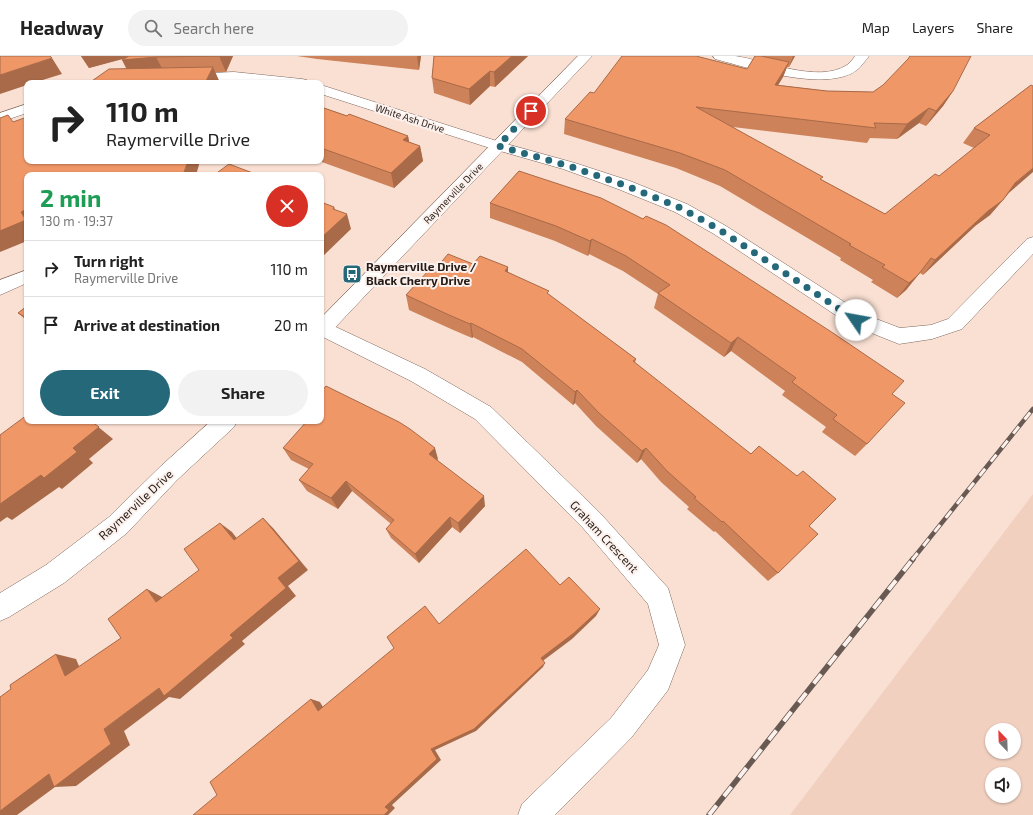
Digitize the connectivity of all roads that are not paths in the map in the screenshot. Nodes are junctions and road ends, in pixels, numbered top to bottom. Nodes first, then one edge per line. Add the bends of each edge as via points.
1 (585, 56) edge
2 (720, 56) edge
3 (862, 56) edge
4 (175, 78) edge
5 (273, 80) edge
6 (324, 90) edge
7 (24, 109) edge
8 (0, 118) edge
9 (498, 146) junction
10 (1033, 243) edge
11 (24, 277) edge
12 (0, 288) edge
13 (324, 326) edge
14 (324, 329) edge
15 (223, 424) edge
16 (0, 608) edge
17 (533, 815) edge

1 - 9 street, Raymerville Drive
2 - 3 street via 773,69 820,76 843,73 859,64
4 - 5 street via 234,76
6 - 9 street, White Ash Drive
7 - 8 street
9 - 10 street, White Ash Drive via 569,166 681,208 720,230 856,320 900,336 932,332 955,324
9 - 13 street, Raymerville Drive
11 - 12 street
14 - 17 street, Graham Crescent via 418,375 482,413 591,520 659,598 672,645 658,680 621,728
15 - 16 street, Raymerville Drive via 169,473 118,525 56,574

